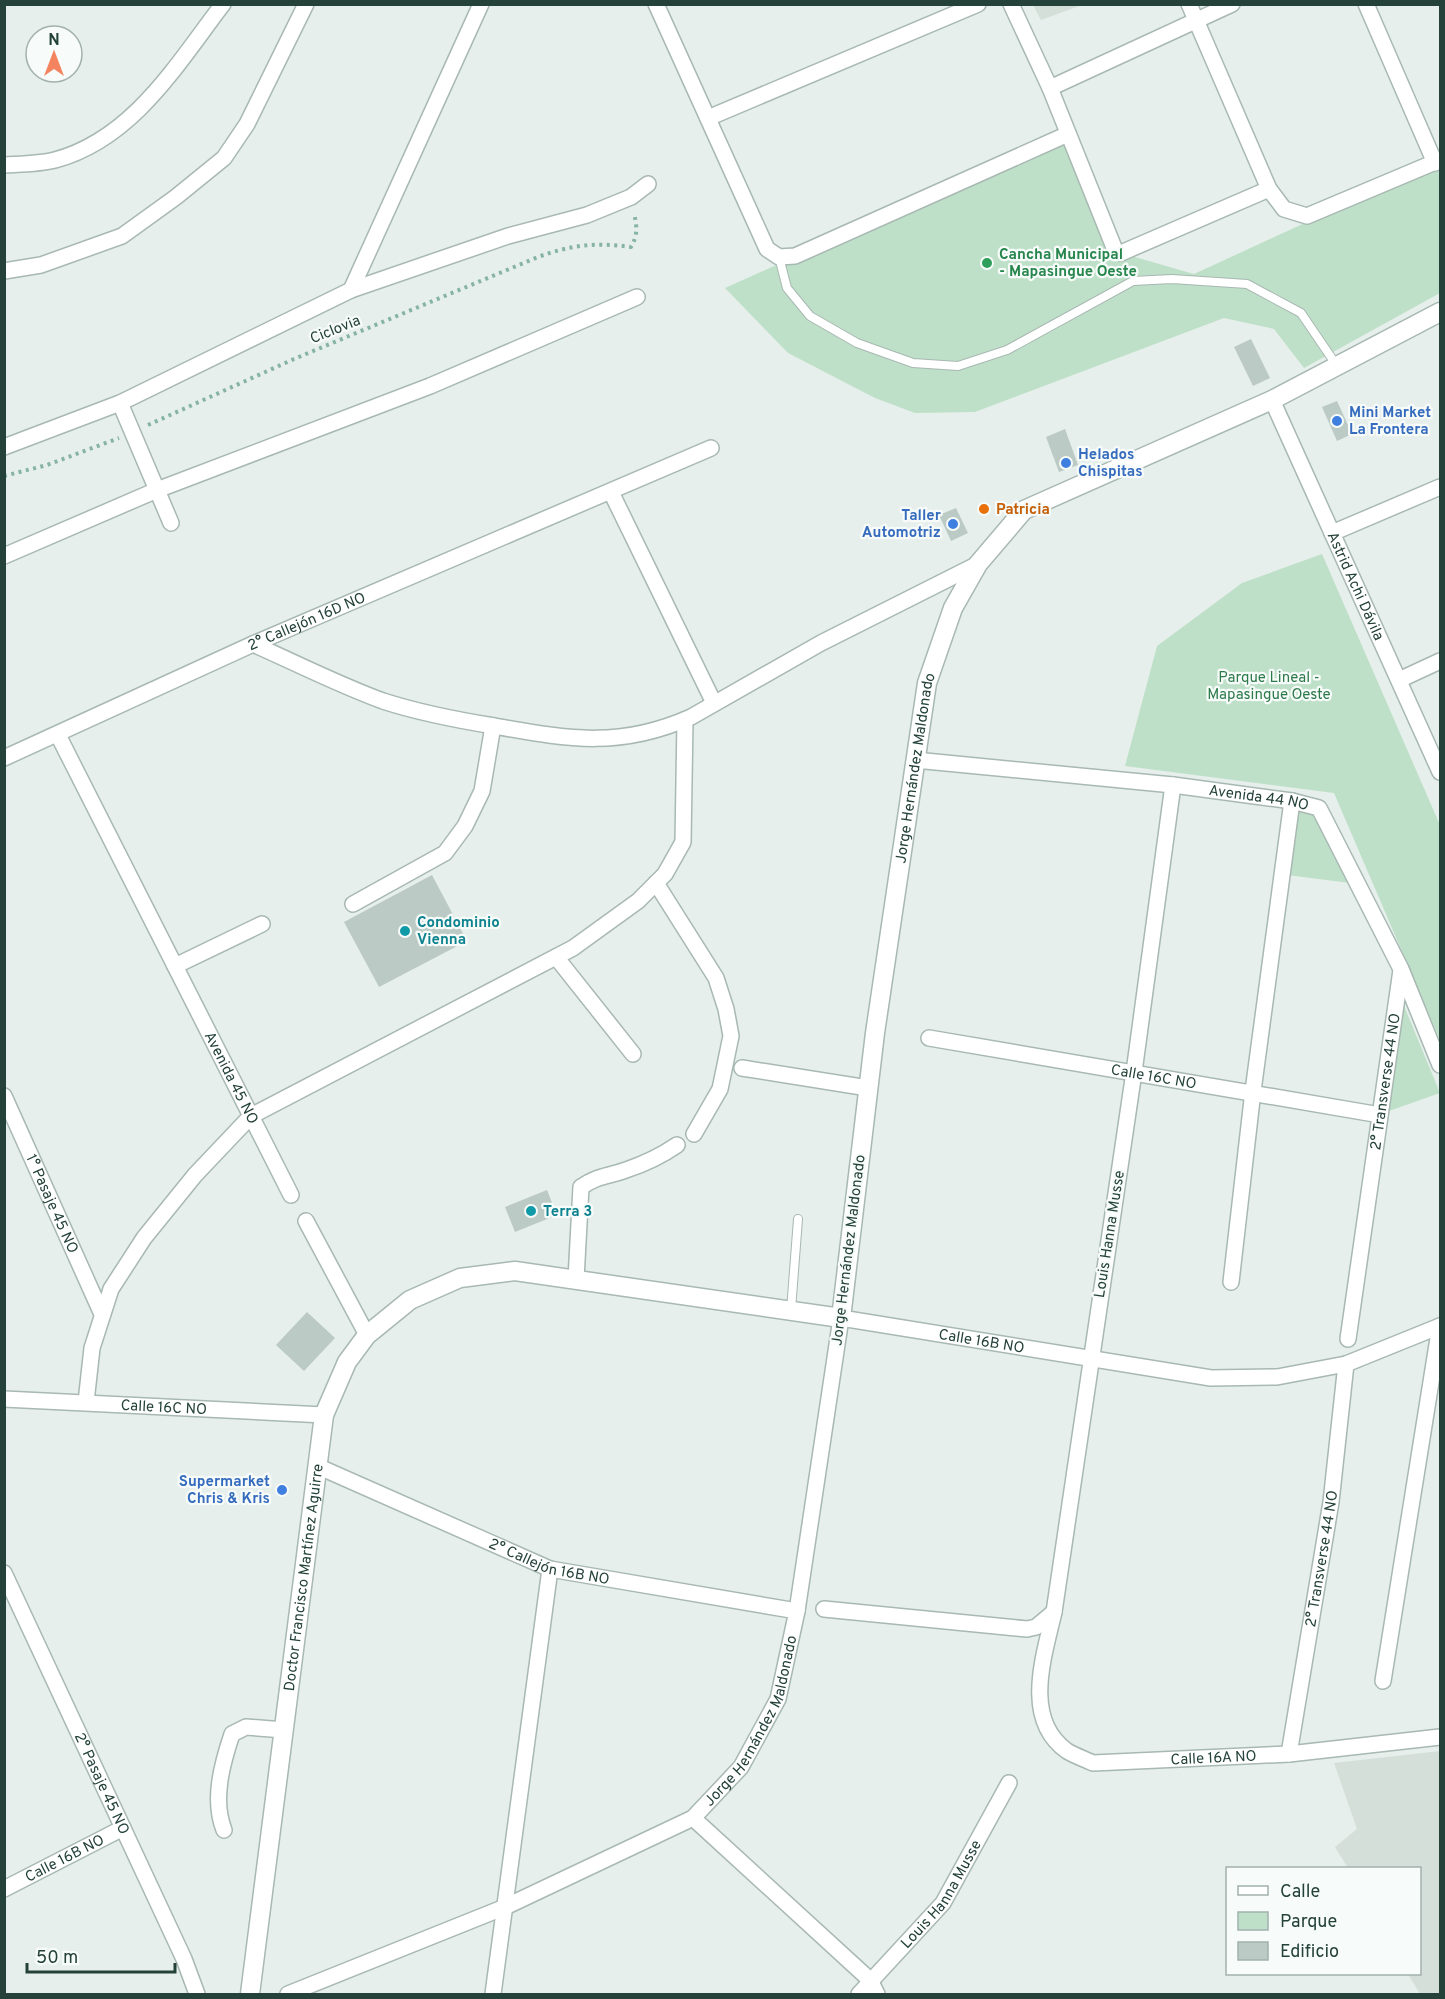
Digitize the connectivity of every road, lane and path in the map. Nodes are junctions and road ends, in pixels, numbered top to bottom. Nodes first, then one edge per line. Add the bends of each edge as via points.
1 (223, 4) edge
2 (306, 4) edge
3 (482, 4) edge
4 (656, 4) edge
5 (978, 4) edge
6 (1011, 4) edge
7 (1189, 4) edge
8 (1232, 4) edge
9 (1366, 4) edge
10 (1196, 20) junction
11 (1050, 88) junction
12 (708, 118) junction
13 (1068, 134) junction
14 (1438, 161) edge
15 (4, 165) edge
16 (648, 184) dead end
17 (1269, 189) junction
18 (631, 197) junction
19 (779, 257) junction
20 (4, 271) edge
21 (351, 290) junction
22 (637, 297) dead end
23 (1440, 312) edge
24 (1336, 366) junction
25 (1272, 400) junction
26 (120, 403) junction
27 (133, 433) junction
28 (4, 447) edge
29 (711, 448) dead end
30 (4, 476) edge
31 (1440, 487) edge
32 (157, 490) junction
33 (611, 492) junction
34 (171, 523) dead end
35 (1332, 533) junction
36 (4, 556) edge
37 (978, 564) junction
38 (253, 644) junction
39 (1440, 661) edge
40 (1399, 680) junction
41 (714, 703) junction
42 (685, 720) junction
43 (493, 726) junction
44 (58, 735) junction
45 (4, 758) edge
46 (915, 760) junction
47 (1440, 772) edge
48 (1173, 785) junction
49 (1292, 801) junction
50 (656, 883) junction
51 (353, 904) dead end
52 (262, 924) dead end
53 (556, 957) junction
54 (175, 966) junction
55 (1401, 969) junction
56 (928, 1038) dead end
57 (633, 1054) dead end
58 (1440, 1065) edge
59 (742, 1068) dead end
60 (1134, 1072) junction
61 (868, 1088) junction
62 (1252, 1092) junction
63 (4, 1096) edge
64 (1380, 1115) junction
65 (251, 1116) junction
66 (694, 1134) dead end
67 (677, 1144) dead end
68 (291, 1195) dead end
69 (798, 1219) dead end
70 (306, 1221) dead end
71 (515, 1271) joint
72 (576, 1279) junction
73 (1232, 1282) dead end
74 (791, 1310) junction
75 (101, 1312) junction
76 (841, 1318) junction
77 (1440, 1326) edge
78 (367, 1335) junction
79 (1348, 1339) dead end
80 (1091, 1356) junction
81 (1346, 1364) junction
82 (4, 1399) edge
83 (86, 1402) junction
84 (324, 1415) junction
85 (317, 1466) junction
86 (550, 1569) junction
87 (4, 1573) edge
88 (824, 1609) dead end
89 (796, 1611) junction
90 (1054, 1612) junction
91 (1383, 1681) dead end
92 (1039, 1682) joint
93 (284, 1730) junction
94 (1440, 1737) edge
95 (1289, 1754) junction
96 (1009, 1783) dead end
97 (693, 1818) junction
98 (123, 1828) junction
99 (224, 1830) dead end
100 (4, 1889) edge
101 (505, 1907) junction
102 (873, 1988) edge
103 (197, 1995) edge
104 (250, 1995) edge
105 (288, 1995) edge
106 (493, 1995) edge
107 (859, 1995) edge

1 - 15 street via 156,92 122,125 99,141 54,160
2 - 20 street via 247,124 224,158 123,236 42,265
3 - 21 street
4 - 12 street
5 - 12 street
6 - 11 street
7 - 10 street
8 - 10 street
9 - 14 street
10 - 11 street
10 - 17 street
11 - 13 street
12 - 19 street via 767,249
13 - 17 street via 1115,250 1121,253
13 - 19 street via 795,256
14 - 17 street via 1307,216 1284,209
16 - 18 street
18 - 21 street via 587,215 508,236
18 - 27 path, Ciclovia via 637,227 631,247 576,245 538,256 294,359
19 - 24 lane via 787,288 810,316 857,343 913,363 958,366 1007,351 1133,281 1172,279 1247,284 1301,313
21 - 26 street
22 - 32 street via 430,386
23 - 24 street, Jorge Hernández Maldonado
24 - 25 street, Jorge Hernández Maldonado
25 - 35 street, Astrid Achi Dávila
25 - 37 street, Jorge Hernández Maldonado via 1024,510
26 - 27 street
26 - 28 street
27 - 30 path, Ciclovia via 47,465
27 - 32 street
29 - 33 street, 2° Callejón 16D NO
31 - 35 street
32 - 34 street
32 - 36 street
33 - 38 street, 2° Callejón 16D NO
33 - 41 street
35 - 40 street, Astrid Achi Dávila
37 - 41 street via 821,643
37 - 46 street, Jorge Hernández Maldonado via 953,608 927,683
38 - 43 street via 382,700 456,721
38 - 44 street, 2° Callejón 16D NO
39 - 40 street
40 - 47 street, Astrid Achi Dávila
41 - 42 street
42 - 43 street via 625,737 593,740 562,739
42 - 50 street via 683,842 676,859
43 - 51 street via 482,791 465,826 444,853
44 - 45 street, 2° Callejón 16D NO
44 - 54 street, Avenida 45 NO
46 - 48 street, Avenida 44 NO
46 - 61 street, Jorge Hernández Maldonado
48 - 49 street, Avenida 44 NO
48 - 60 street, Louis Hanna Musse
49 - 55 street, Avenida 44 NO via 1319,808
49 - 62 street
50 - 53 street via 638,901
50 - 66 street via 716,978 731,1036 720,1089
52 - 54 street
53 - 57 street
53 - 65 street
54 - 65 street, Avenida 45 NO
55 - 58 street, Avenida 44 NO
55 - 64 street, 2° Transverse 44 NO
56 - 60 street, Calle 16C NO
59 - 61 street
60 - 62 street, Calle 16C NO
60 - 80 street, Louis Hanna Musse
61 - 76 street, Jorge Hernández Maldonado
62 - 64 street, Calle 16C NO
62 - 73 street
63 - 75 street, 1° Pasaje 45 NO
64 - 79 street, 2° Transverse 44 NO
65 - 68 street
65 - 75 street, Avenida 45 NO via 195,1175 144,1238
67 - 72 street via 660,1156 624,1171 600,1175 581,1187
69 - 74 lane
70 - 78 street
71 - 72 street, Calle 16B NO
71 - 78 street, Doctor Francisco Martínez Aguirre via 460,1278 410,1300
72 - 74 street, Calle 16B NO
74 - 76 street, Calle 16B NO
75 - 83 street, Avenida 45 NO
76 - 80 street, Calle 16B NO
76 - 89 street, Jorge Hernández Maldonado
77 - 81 street, Calle 16B NO
77 - 91 street
78 - 84 street, Doctor Francisco Martínez Aguirre via 347,1362
80 - 81 street, Calle 16B NO via 1211,1378 1277,1377
80 - 90 street, Louis Hanna Musse
81 - 95 street, 2° Transverse 44 NO via 1331,1502
82 - 83 street, Calle 16C NO
83 - 84 street, Calle 16C NO
84 - 85 street, Doctor Francisco Martínez Aguirre
85 - 86 street, 2° Callejón 16B NO
85 - 93 street, Doctor Francisco Martínez Aguirre
86 - 89 street, 2° Callejón 16B NO
86 - 101 street
87 - 98 street, 2° Pasaje 45 NO
88 - 90 street via 1027,1629 1036,1627
89 - 97 street, Jorge Hernández Maldonado via 778,1699 741,1767
90 - 92 street, Louis Hanna Musse
92 - 95 street, Calle 16A NO via 1044,1725 1067,1751 1093,1763
93 - 99 street via 246,1727 232,1734 223,1762 219,1796 219,1817
93 - 104 street, Doctor Francisco Martínez Aguirre
94 - 95 street, Calle 16A NO
96 - 102 street, Louis Hanna Musse via 943,1903
97 - 101 street, Jorge Hernández Maldonado
97 - 102 street
98 - 100 street, Calle 16B NO
98 - 103 street, 2° Pasaje 45 NO
101 - 105 street, Jorge Hernández Maldonado
101 - 106 street
102 - 107 street, Louis Hanna Musse

